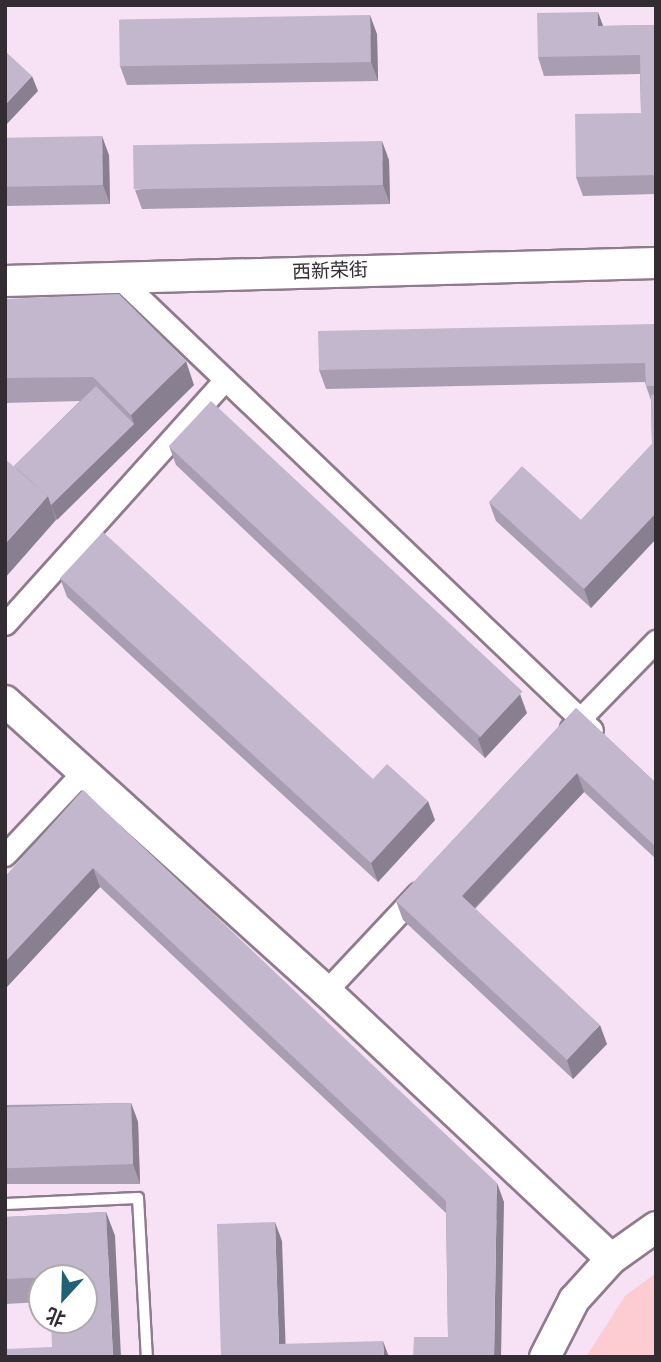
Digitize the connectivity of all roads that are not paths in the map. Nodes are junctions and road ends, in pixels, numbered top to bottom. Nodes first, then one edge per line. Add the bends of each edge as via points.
1 (656, 263) edge
2 (119, 278) junction
3 (5, 281) edge
4 (225, 380) junction
5 (5, 624) edge
6 (656, 640) edge
7 (5, 701) edge
8 (579, 718) junction
9 (561, 739) edge
10 (608, 745) edge
11 (83, 772) junction
12 (5, 855) edge
13 (429, 880) edge
14 (326, 991) junction
15 (5, 1204) edge
16 (656, 1227) edge
17 (611, 1259) junction
18 (147, 1357) edge
19 (545, 1357) edge

1 - 2 street, 西新荣街
2 - 3 street, 西新荣街
2 - 4 street
4 - 5 street
4 - 8 street
6 - 8 street
7 - 11 street
8 - 9 street
8 - 10 street
11 - 12 street
11 - 14 street
13 - 14 street
14 - 17 street
15 - 18 lane via 138,1198
16 - 17 street
17 - 19 street via 574,1300

